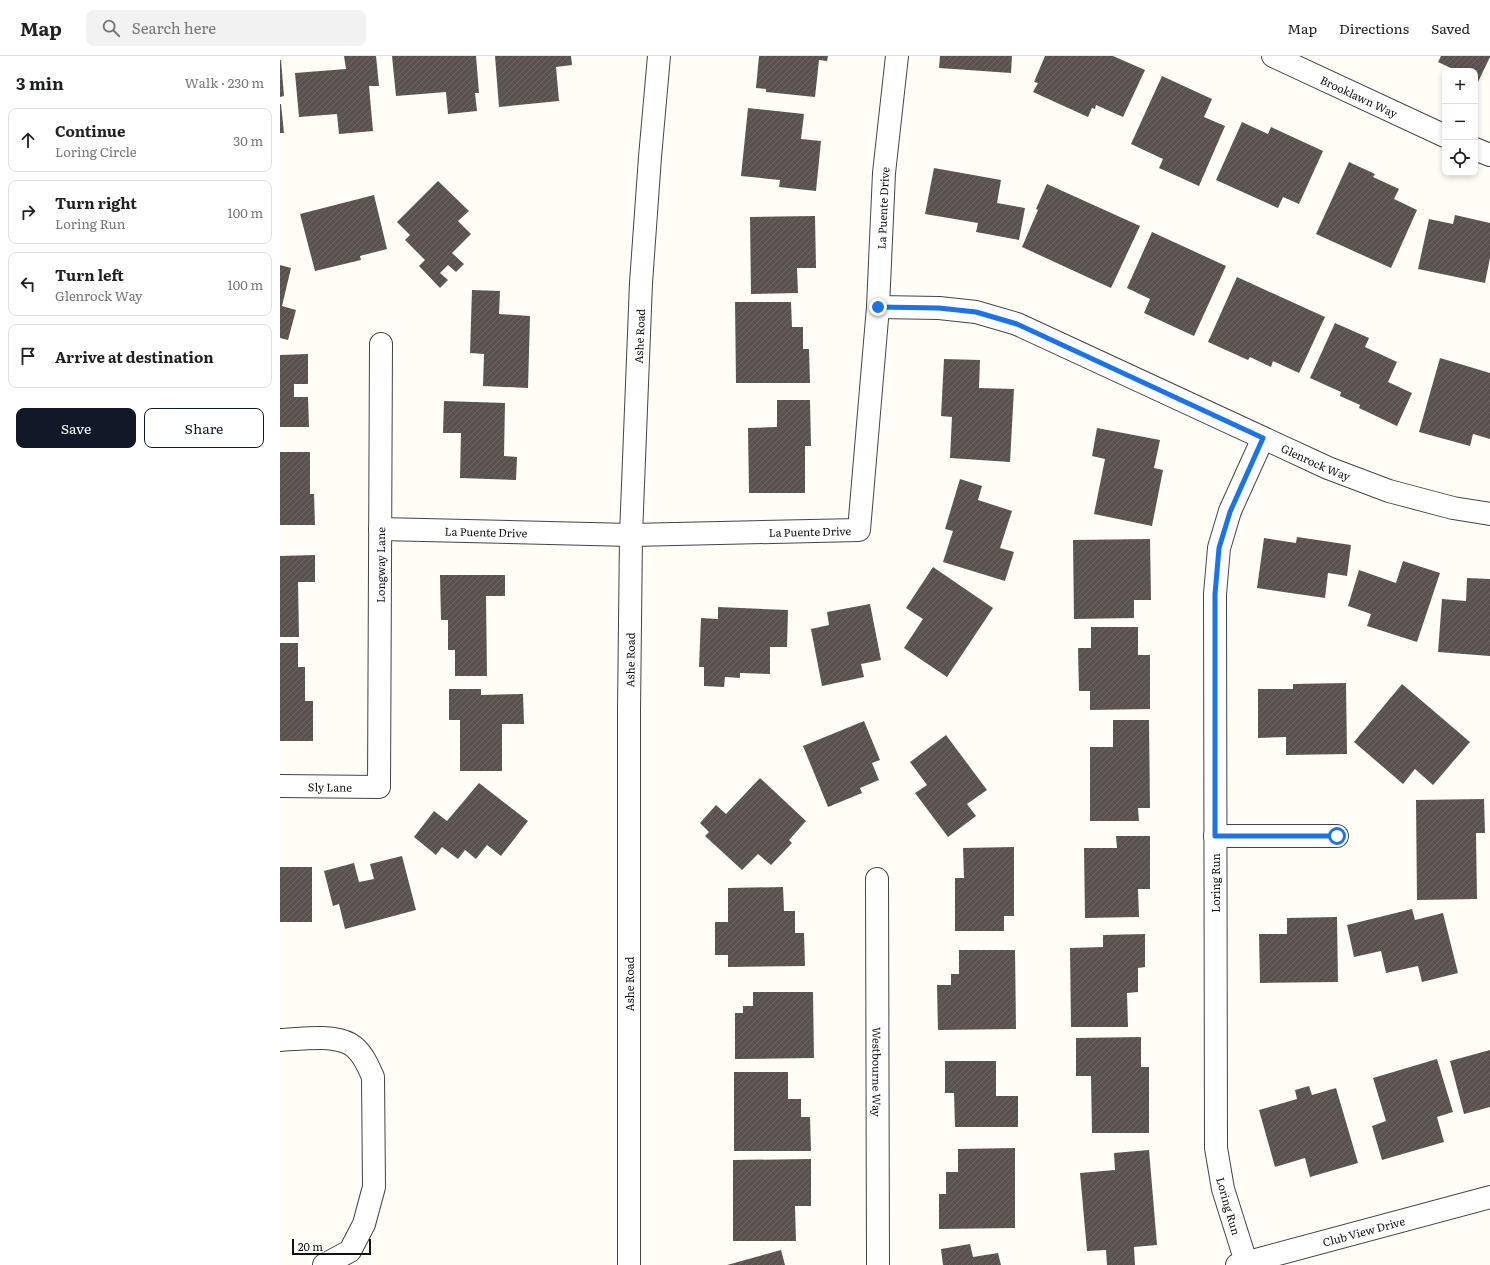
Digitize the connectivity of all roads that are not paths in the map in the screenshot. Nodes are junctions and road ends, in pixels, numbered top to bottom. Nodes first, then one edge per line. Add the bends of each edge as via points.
1 (659, 56) edge
2 (897, 56) edge
3 (1273, 56) edge
4 (1442, 135) edge
5 (1478, 151) edge
6 (1490, 155) edge
7 (878, 307) junction
8 (381, 344) dead end
9 (1263, 438) junction
10 (1490, 514) edge
11 (380, 529) junction
12 (631, 535) junction
13 (280, 786) edge
14 (379, 787) joint
15 (1215, 836) junction
16 (1337, 836) dead end
17 (877, 879) dead end
18 (280, 1040) edge
19 (1490, 1197) edge
20 (1241, 1263) edge
21 (324, 1265) edge
22 (629, 1265) edge
23 (878, 1265) edge

1 - 12 street, Ashe Road via 641,283
2 - 7 street, La Puente Drive via 884,173
3 - 4 street, Brooklawn Way
5 - 6 street
7 - 9 street, Glenrock Way via 939,308 976,312 1017,324
7 - 12 street, La Puente Drive via 859,530
8 - 11 street, Longway Lane
9 - 10 street, Glenrock Way via 1328,468 1389,491 1452,508
9 - 15 street, Loring Run via 1230,512 1219,548 1215,594
11 - 12 street, La Puente Drive
11 - 14 street, Longway Lane
12 - 22 street, Ashe Road
13 - 14 street, Sly Lane
15 - 16 street
15 - 20 street, Loring Run via 1216,1148
17 - 23 street, Westbourne Way
18 - 21 street via 336,1039 352,1045 366,1061 373,1077 374,1187 364,1224 350,1251
19 - 20 street, Club View Drive

